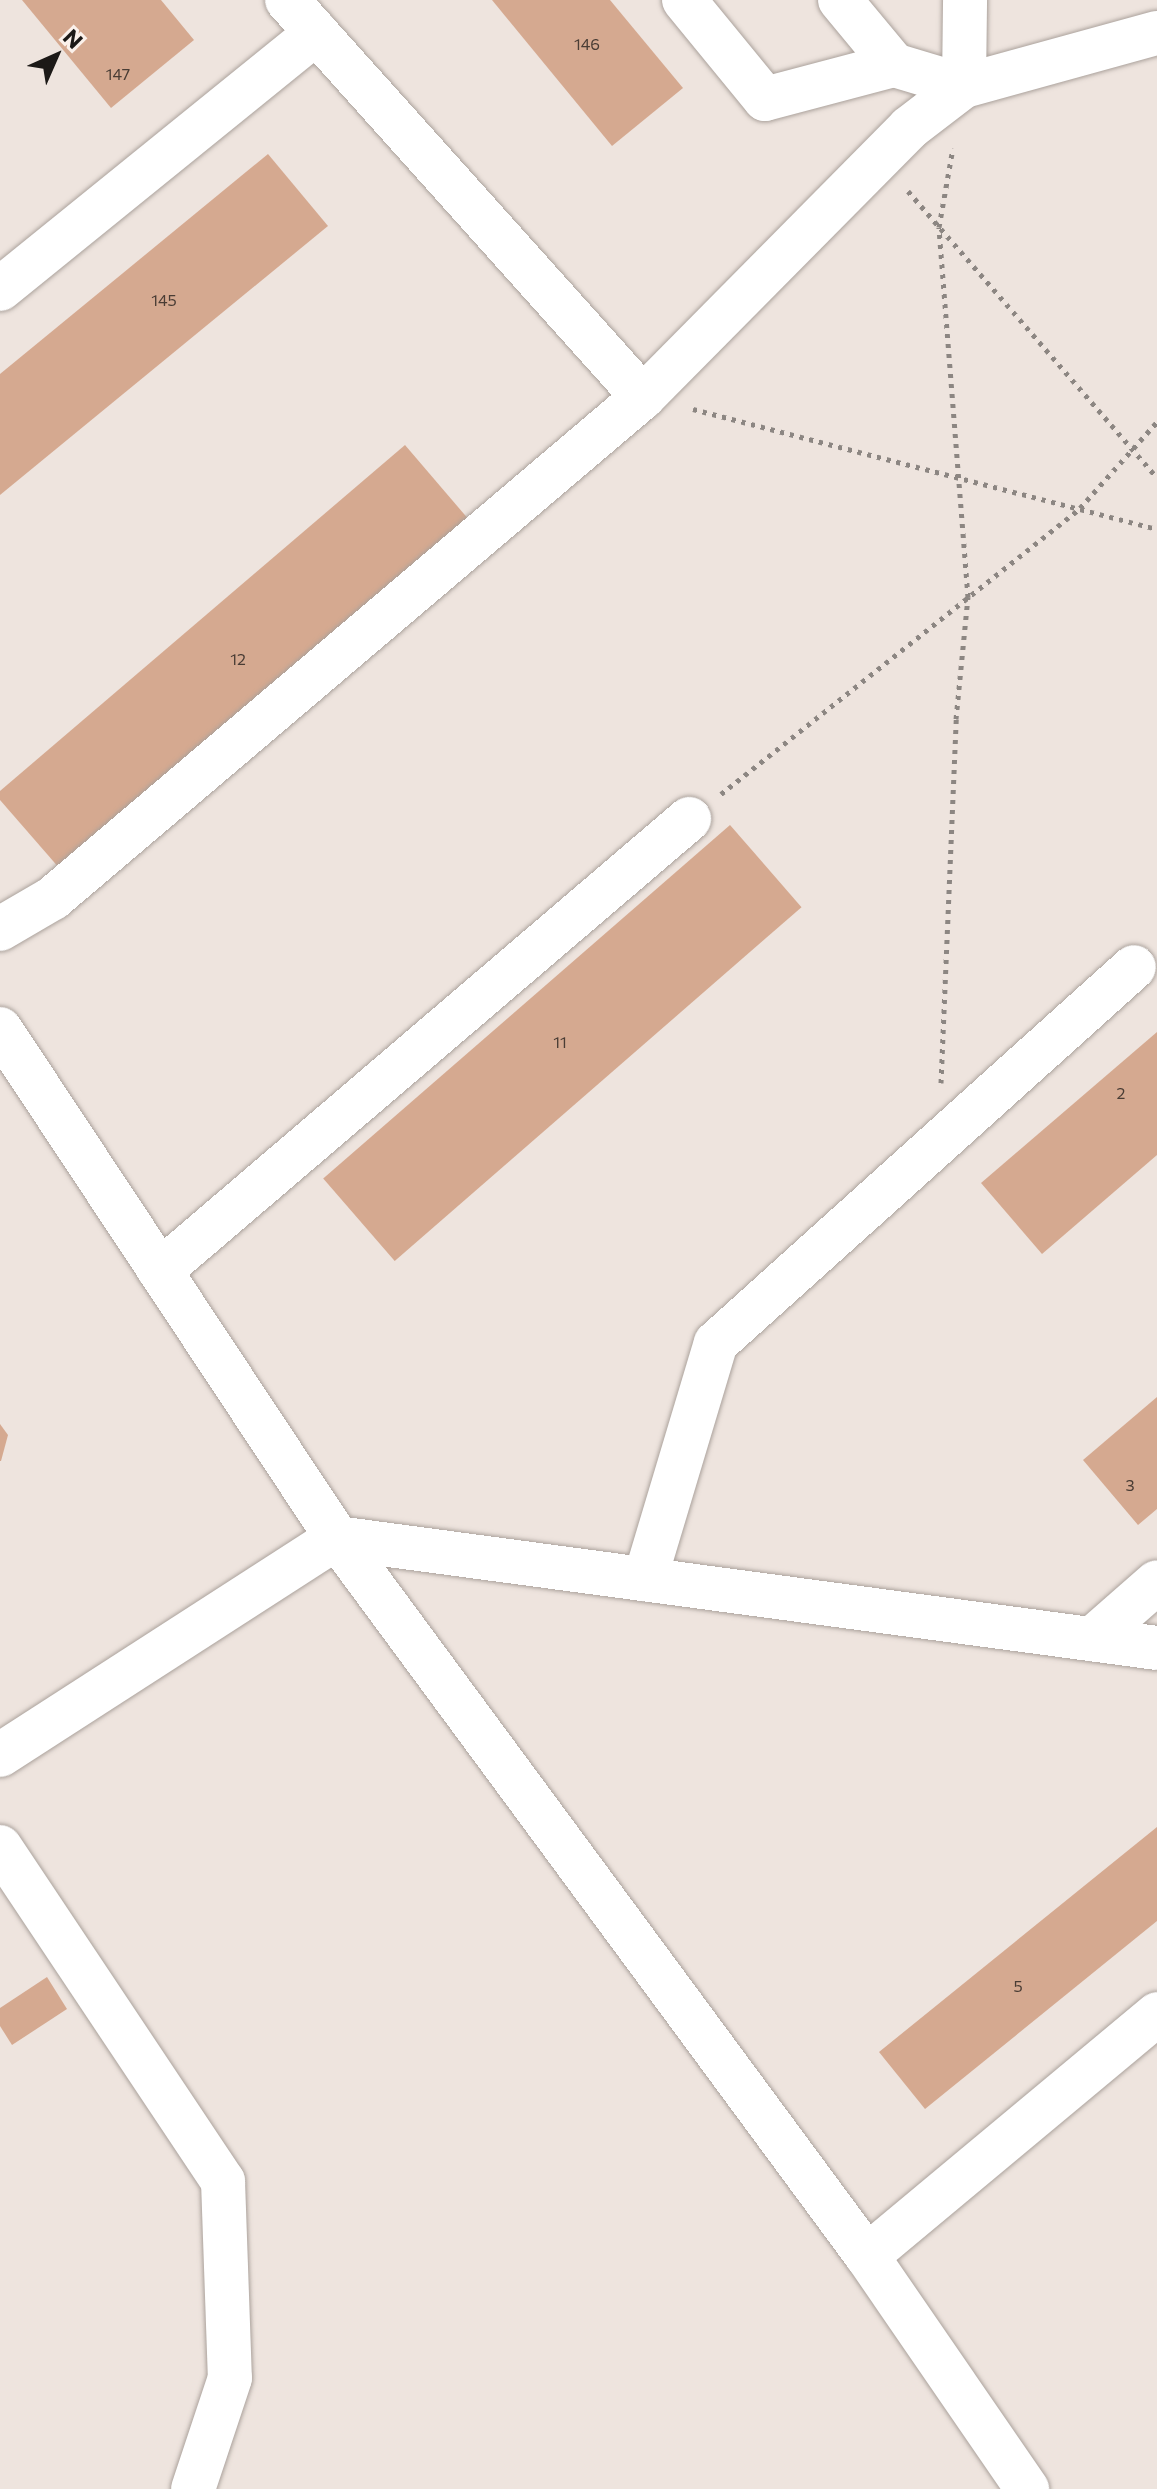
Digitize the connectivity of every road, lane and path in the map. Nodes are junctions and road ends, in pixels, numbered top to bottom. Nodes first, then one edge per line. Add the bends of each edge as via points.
1 (287, 0) edge
2 (684, 0) edge
3 (840, 0) edge
4 (965, 0) edge
5 (316, 33) junction
6 (1157, 33) edge
7 (894, 65) junction
8 (964, 86) junction
9 (878, 157) junction
10 (939, 227) junction
11 (0, 289) edge
12 (643, 397) junction
13 (1157, 422) edge
14 (1133, 450) junction
15 (961, 477) junction
16 (1157, 477) edge
17 (1080, 508) junction
18 (1157, 529) edge
19 (968, 597) junction
20 (689, 819) joint
21 (0, 929) edge
22 (1134, 967) dead end
23 (0, 1029) edge
24 (938, 1144) junction
25 (160, 1271) junction
26 (337, 1538) junction
27 (645, 1579) junction
28 (1157, 1582) edge
29 (1092, 1639) junction
30 (1157, 1648) edge
31 (0, 1755) edge
32 (0, 1847) edge
33 (1157, 2014) edge
34 (867, 2256) junction
35 (193, 2489) edge
36 (1027, 2489) edge

1 - 5 street
2 - 7 street via 765,99
3 - 7 street
4 - 8 street
5 - 11 street
5 - 12 street
6 - 8 street
7 - 8 street
8 - 9 street
8 - 10 path
9 - 10 path
9 - 12 street
10 - 14 path
10 - 15 path
12 - 15 path
12 - 21 street via 53,898
13 - 14 path
14 - 16 path
14 - 17 path
15 - 17 path
15 - 19 path
17 - 18 path
17 - 19 path
19 - 20 path
19 - 24 path via 956,719
20 - 25 street
22 - 24 street
23 - 25 street
24 - 27 street via 716,1343
25 - 26 street
26 - 27 street
26 - 31 street
26 - 34 street
27 - 29 street
28 - 29 street
29 - 30 street
32 - 35 street via 223,2181 230,2378
33 - 34 street
34 - 36 street

